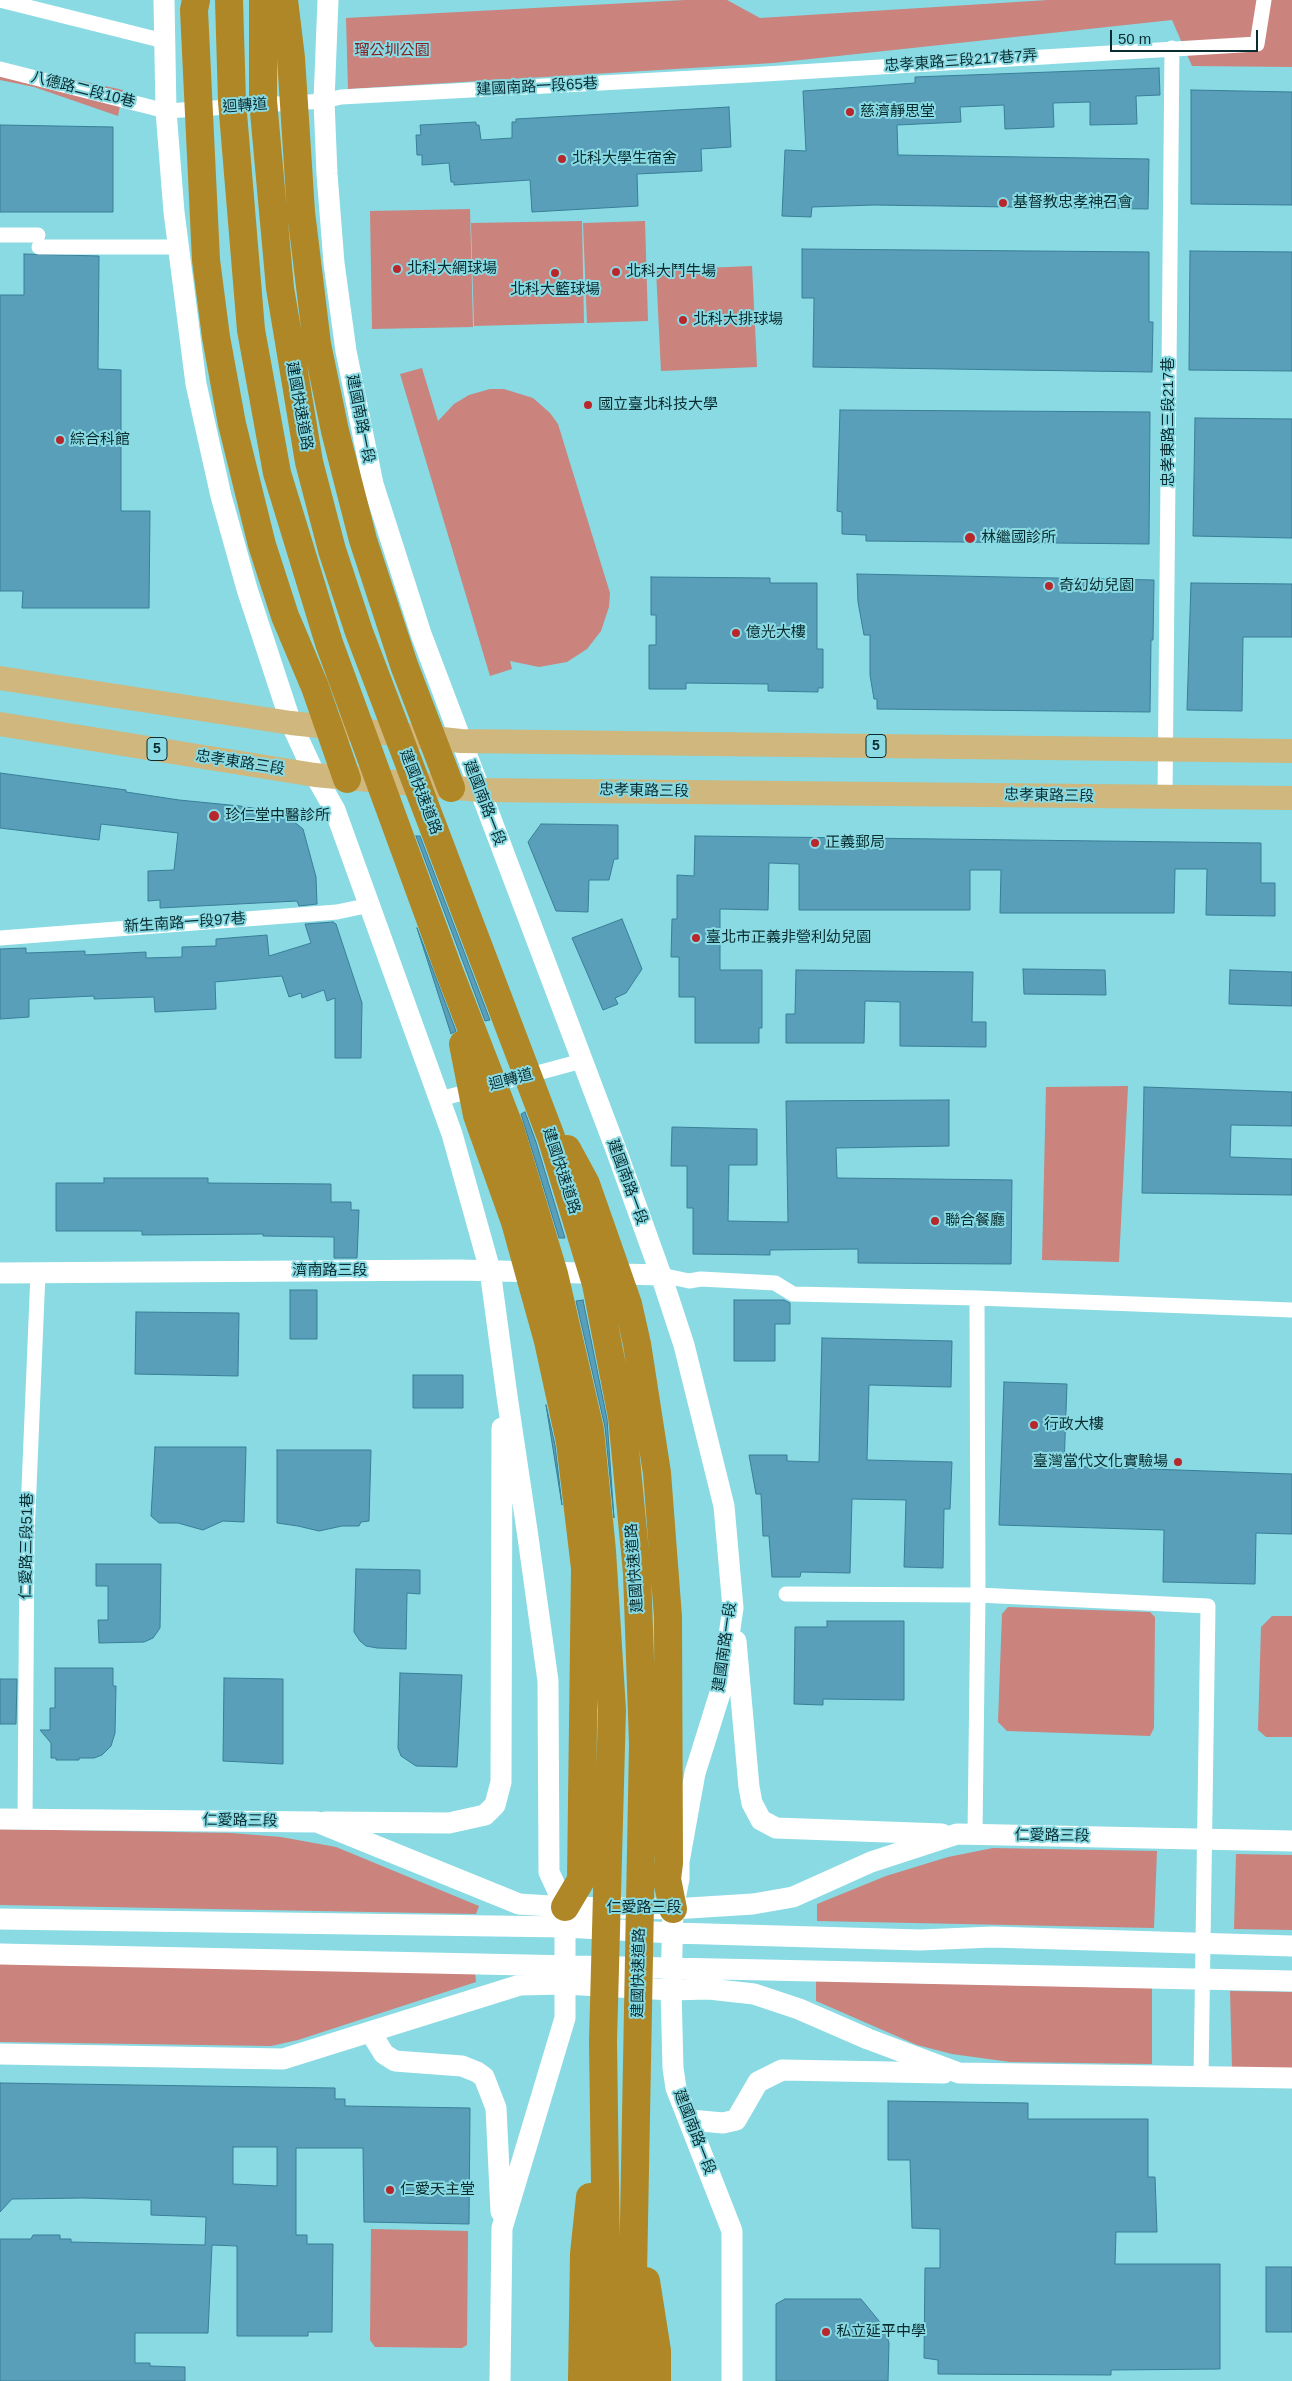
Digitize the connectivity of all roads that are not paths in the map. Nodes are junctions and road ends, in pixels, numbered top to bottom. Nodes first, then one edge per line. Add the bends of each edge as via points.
1 (0, 0) edge
2 (164, 0) edge
3 (196, 0) edge
4 (229, 0) edge
5 (263, 0) edge
6 (284, 0) edge
7 (328, 0) edge
8 (1264, 0) edge
9 (164, 41) junction
10 (1172, 48) junction
11 (0, 69) edge
12 (750, 75) joint
13 (324, 101) junction
14 (166, 111) junction
15 (0, 235) edge
16 (178, 247) junction
17 (0, 678) edge
18 (290, 723) junction
19 (0, 724) edge
20 (330, 728) junction
21 (432, 738) junction
22 (461, 741) junction
23 (1166, 750) junction
24 (1292, 751) edge
25 (315, 775) junction
26 (348, 779) junction
27 (451, 788) junction
28 (479, 790) junction
29 (1165, 797) junction
30 (1292, 798) edge
31 (370, 905) junction
32 (0, 938) edge
33 (448, 968) junction
34 (582, 1061) junction
35 (528, 1077) junction
36 (440, 1099) junction
37 (490, 1270) junction
38 (0, 1272) edge
39 (38, 1273) junction
40 (661, 1275) junction
41 (977, 1298) junction
42 (1292, 1310) edge
43 (507, 1396) junction
44 (786, 1594) dead end
45 (978, 1595) junction
46 (733, 1608) junction
47 (0, 1819) edge
48 (25, 1819) junction
49 (317, 1822) junction
50 (966, 1834) junction
51 (1206, 1841) junction
52 (1292, 1841) edge
53 (565, 1917) junction
54 (0, 1918) edge
55 (673, 1921) junction
56 (1203, 1944) junction
57 (1292, 1946) edge
58 (0, 1954) edge
59 (672, 1967) junction
60 (565, 1974) junction
61 (1202, 1979) junction
62 (1292, 1981) edge
63 (671, 1990) junction
64 (371, 2033) junction
65 (604, 2041) junction
66 (0, 2054) edge
67 (959, 2073) junction
68 (1201, 2078) junction
69 (1292, 2078) edge
70 (690, 2120) junction
71 (635, 2212) junction
72 (502, 2228) junction
73 (500, 2381) edge
74 (582, 2381) edge
75 (603, 2381) edge
76 (631, 2381) edge
77 (657, 2381) edge
78 (732, 2381) edge

1 - 9 street
2 - 9 main road
3 - 20 highway via 206,260 232,424 262,545 285,616
4 - 33 highway, 建國快速道路 via 232,101 251,330 277,473 329,643
5 - 35 highway, 建國快速道路 via 263,101 280,288 309,462 332,550 359,632
6 - 21 highway via 301,212 317,344 363,540
7 - 13 main road, 建國南路一段
8 - 10 street, 忠孝東路三段217巷7弄 via 1257,44
9 - 14 main road
10 - 12 street, 忠孝東路三段217巷7弄
10 - 23 street, 忠孝東路三段217巷
11 - 14 street, 八德路二段10巷
12 - 13 street, 建國南路一段65巷 via 341,97
13 - 14 street, 迴轉道
13 - 22 main road, 建國南路一段 via 334,263 358,418 373,484 421,634
14 - 16 main road
15 - 16 street via 38,241
16 - 18 main road via 196,384 221,496
17 - 18 main road, 5
18 - 20 main road, 5
18 - 25 main road
19 - 25 main road, 忠孝東路三段 / 5
20 - 21 main road, 5
20 - 26 highway
21 - 22 main road, 5
21 - 27 highway
22 - 23 main road, 5
22 - 28 main road, 建國南路一段
23 - 24 main road, 5
23 - 29 street, 忠孝東路三段217巷
25 - 26 main road, 忠孝東路三段 / 5
25 - 31 main road via 335,810
26 - 27 main road, 忠孝東路三段 / 5
27 - 28 main road, 忠孝東路三段 / 5
28 - 29 main road, 忠孝東路三段 / 5
28 - 34 main road, 建國南路一段
29 - 30 main road, 忠孝東路三段 / 5
31 - 32 street, 新生南路一段97巷 via 337,912
31 - 36 main road
33 - 53 highway via 477,1115 515,1222 548,1341 570,1442 585,1568 581,1880
33 - 65 highway, 建國快速道路 via 510,1128 554,1274 590,1430 612,1710
34 - 36 street, 迴轉道
34 - 40 main road, 建國南路一段
35 - 55 highway via 586,1184 628,1304 636,1344 657,1473 668,1616 667,1879
35 - 71 highway, 建國快速道路 via 551,1137 596,1284 622,1417 637,1573 643,1744
36 - 37 main road
37 - 39 main road, 濟南路三段
37 - 40 main road, 濟南路三段
37 - 43 main road
38 - 39 main road, 濟南路三段
39 - 48 street, 仁愛路三段51巷 via 26,1536
40 - 41 street via 689,1281 774,1282 793,1294
40 - 46 main road, 建國南路一段 via 684,1345 724,1506
41 - 42 street
41 - 45 street
43 - 49 main road via 501,1432 501,1782 495,1805 485,1815 449,1823
43 - 53 main road via 548,1681 549,1872
44 - 45 street
45 - 50 street
45 - 51 street via 1208,1606
46 - 50 main road via 752,1803 761,1820 776,1828
46 - 55 main road, 建國南路一段 via 721,1690 695,1773
47 - 48 main road, 仁愛路三段
48 - 49 main road, 仁愛路三段
49 - 53 main road, 仁愛路三段 via 519,1904
50 - 51 main road, 仁愛路三段
50 - 55 main road, 仁愛路三段 via 871,1862 793,1897
51 - 52 main road, 仁愛路三段
51 - 56 street
53 - 54 main road, 仁愛路三段
53 - 55 main road, 仁愛路三段
53 - 60 main road
55 - 56 main road, 仁愛路三段 via 920,1940 992,1937
55 - 59 main road, 建國南路一段
56 - 57 main road, 仁愛路三段
56 - 61 street
58 - 60 main road
59 - 60 main road
59 - 61 main road
59 - 63 main road, 建國南路一段
60 - 63 main road
60 - 64 main road via 520,1984
60 - 72 main road via 565,2018
61 - 62 main road
61 - 68 street
63 - 67 main road via 709,1989 754,1994
63 - 70 main road, 建國南路一段 via 673,2068 676,2088
64 - 66 main road via 283,2060
64 - 72 main road via 384,2054 396,2061 462,2066 484,2078 496,2108
65 - 74 highway via 584,2254
65 - 75 highway, 建國快速道路 via 606,2256
67 - 68 main road
67 - 70 main road via 782,2070 758,2082 736,2120 723,2123
68 - 69 main road
70 - 78 main road, 建國南路一段 via 732,2231
71 - 76 highway, 建國快速道路
71 - 77 highway via 657,2351
72 - 73 main road

